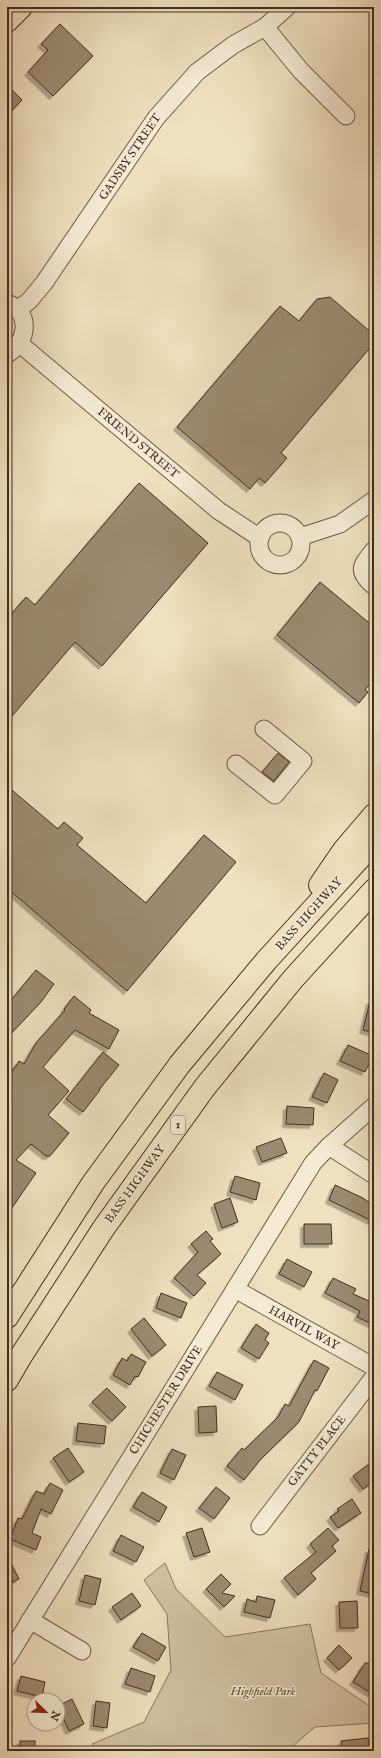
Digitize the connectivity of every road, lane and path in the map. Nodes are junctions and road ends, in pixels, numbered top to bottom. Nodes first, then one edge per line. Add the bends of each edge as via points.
1 (21, 7) edge
2 (287, 7) edge
3 (7, 21) edge
4 (265, 27) junction
5 (346, 116) dead end
6 (12, 307) edge
7 (13, 349) edge
8 (374, 500) edge
9 (300, 537) junction
10 (260, 538) junction
11 (374, 550) edge
12 (374, 586) edge
13 (264, 729) dead end
14 (236, 764) dead end
15 (374, 815) edge
16 (374, 842) edge
17 (374, 890) edge
18 (266, 961) junction
19 (374, 1106) edge
20 (329, 1146) junction
21 (374, 1175) edge
22 (235, 1289) junction
23 (7, 1317) edge
24 (374, 1367) edge
25 (374, 1377) edge
26 (7, 1380) edge
27 (260, 1526) dead end
28 (30, 1620) junction
29 (82, 1651) dead end
30 (7, 1658) edge

1 - 3 main road
2 - 4 street, GADSBY STREET
4 - 5 street via 302,71
4 - 6 street, GADSBY STREET via 233,45 197,72 156,118 44,283 29,301
6 - 7 street via 22,318 24,326 23,336
7 - 10 street, FRIEND STREET via 219,512
8 - 9 street via 340,524
9 - 10 street via 290,525 283,523 269,526
9 - 10 street via 298,555 286,564 279,565 272,564 264,558 259,545
11 - 12 street via 362,569 363,576
13 - 14 street via 303,761 275,795
15 - 18 main road via 344,850
16 - 18 main road, BASS HIGHWAY
17 - 26 main road, BASS HIGHWAY / 1 via 293,979 205,1087 103,1229
18 - 23 main road, BASS HIGHWAY via 180,1064 93,1184
19 - 20 street, CHICHESTER DRIVE
20 - 21 street
20 - 22 street, CHICHESTER DRIVE via 314,1163
22 - 24 street, HARVIL WAY
22 - 28 street, CHICHESTER DRIVE
25 - 27 street, GATTY PLACE
28 - 29 street
28 - 30 street, CHICHESTER DRIVE

